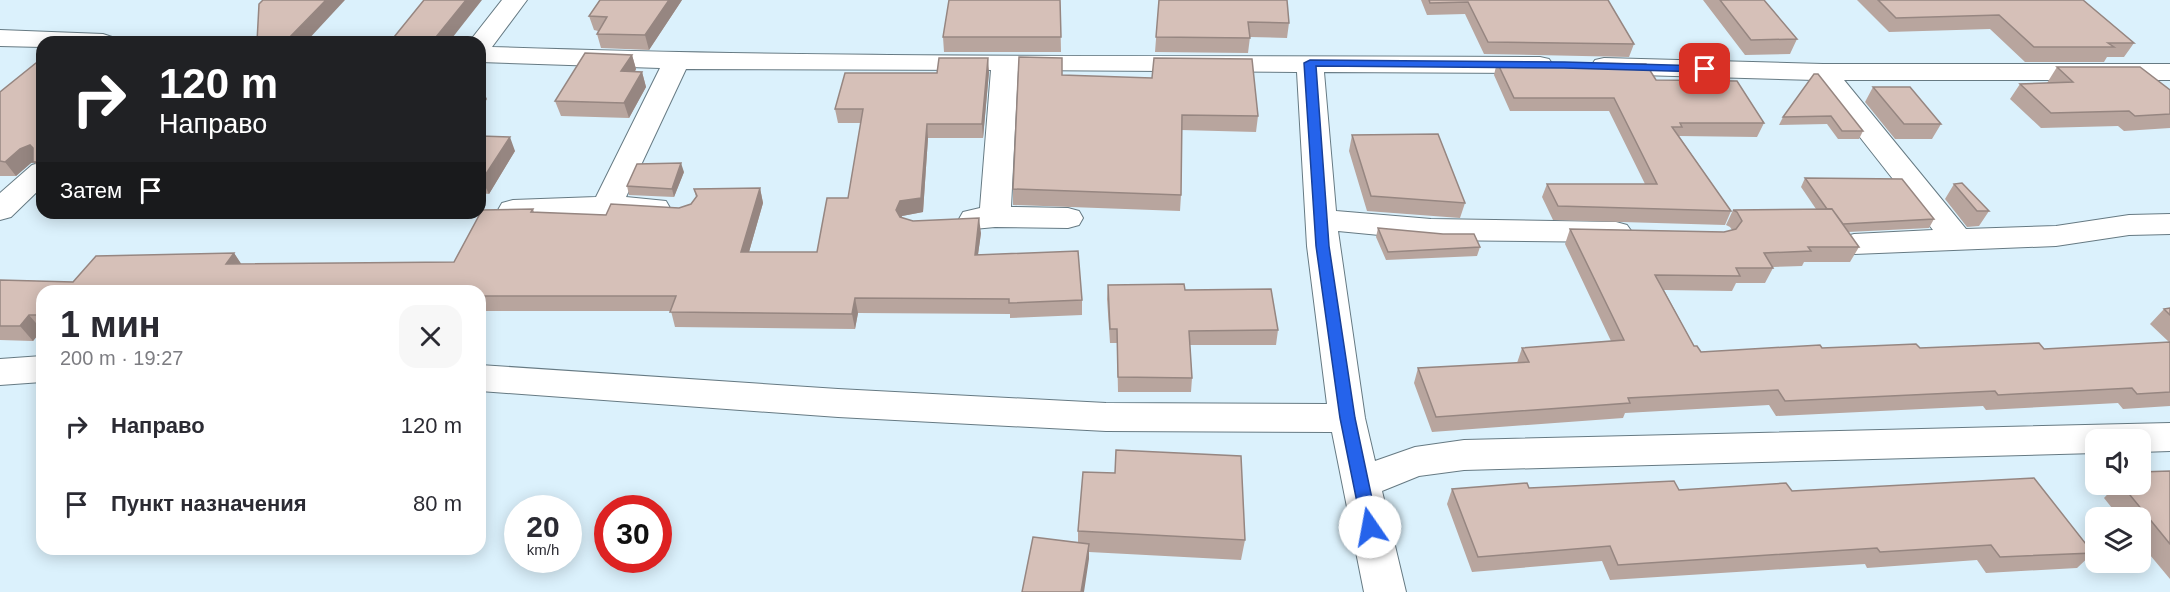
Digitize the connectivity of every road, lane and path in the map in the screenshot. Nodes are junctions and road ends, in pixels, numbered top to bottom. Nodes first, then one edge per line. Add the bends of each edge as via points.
1 (514, 0) edge
2 (486, 37) edge
3 (0, 38) edge
4 (36, 39) edge
5 (486, 54) edge
6 (677, 61) junction
7 (1005, 63) junction
8 (1310, 63) junction
9 (1823, 72) junction
10 (2170, 72) edge
11 (36, 177) edge
12 (607, 206) junction
13 (0, 210) edge
14 (513, 210) edge
15 (684, 210) edge
16 (995, 217) junction
17 (1068, 218) dead end
18 (1321, 219) junction
19 (949, 221) edge
20 (2170, 224) edge
21 (1649, 233) edge
22 (1957, 239) junction
23 (1854, 244) edge
24 (36, 369) edge
25 (0, 372) edge
26 (486, 378) edge
27 (1347, 418) junction
28 (2170, 437) edge
29 (1361, 483) junction
30 (1385, 592) edge

1 - 2 street
3 - 4 street
5 - 6 street
6 - 7 street
6 - 12 street
7 - 8 street
7 - 16 street
8 - 9 street
8 - 18 street
9 - 10 street
9 - 22 street
11 - 13 street
12 - 14 street
12 - 15 street
16 - 17 street
16 - 19 street
18 - 21 street via 1466,231
18 - 27 street
20 - 22 street via 2129,225 2056,236
22 - 23 street
24 - 25 street
26 - 27 street via 1106,417
27 - 29 street
28 - 29 street via 1464,455 1415,462
29 - 30 street

